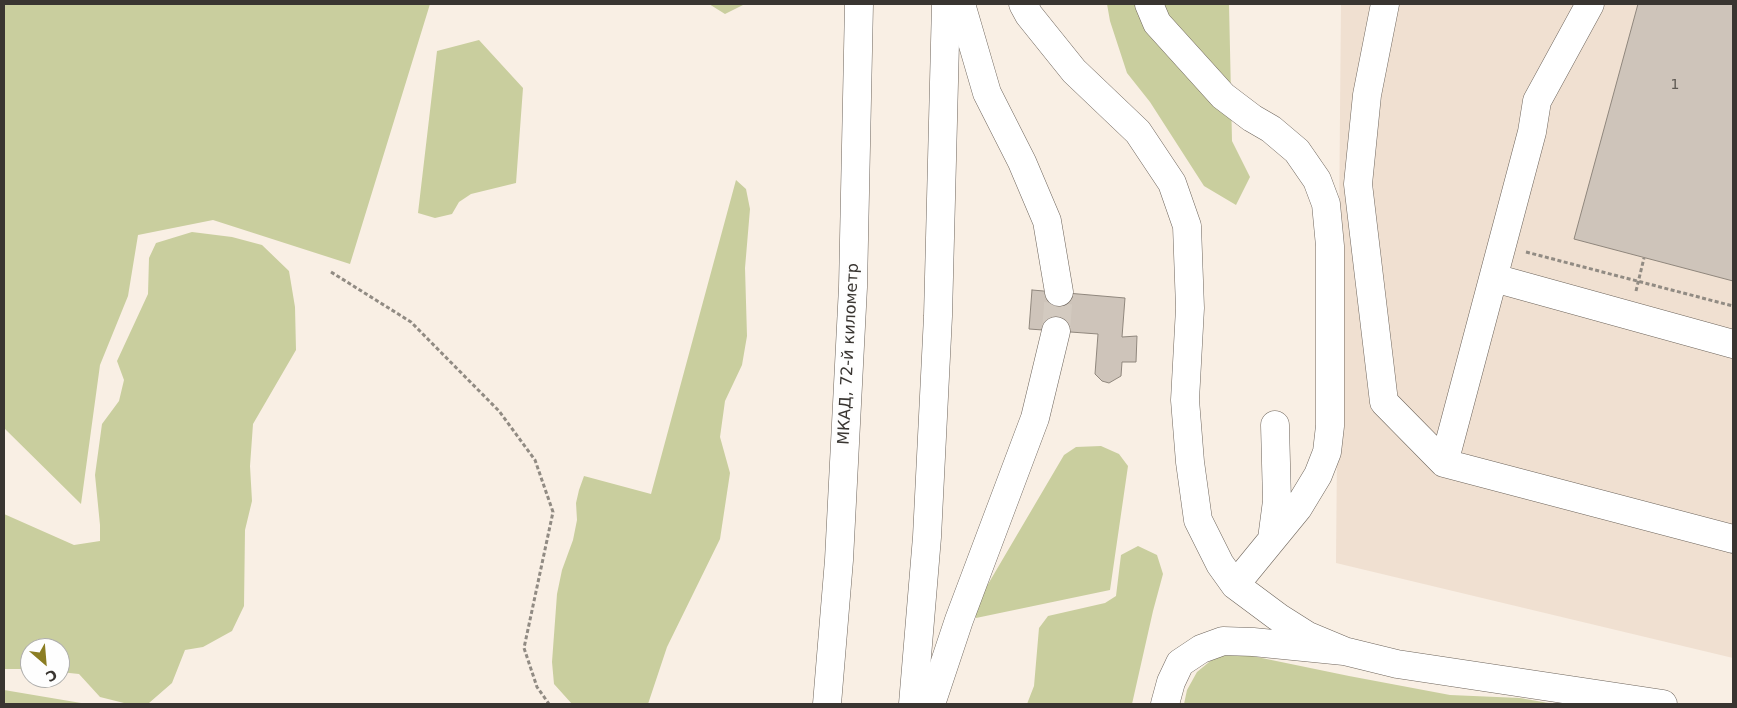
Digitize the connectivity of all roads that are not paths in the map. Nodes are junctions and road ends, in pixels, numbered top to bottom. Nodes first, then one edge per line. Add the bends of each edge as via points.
1 (859, 4) edge
2 (946, 4) edge
3 (961, 4) edge
4 (1023, 4) edge
5 (1149, 4) edge
6 (1385, 4) edge
7 (1590, 4) edge
8 (1494, 278) junction
9 (1059, 292) tunnel mouth
10 (1056, 331) tunnel mouth
11 (1733, 344) edge
12 (1275, 425) dead end
13 (1444, 463) junction
14 (1272, 539) junction
15 (1733, 540) edge
16 (1235, 585) junction
17 (1344, 651) junction
18 (827, 704) edge
19 (913, 704) edge
20 (931, 704) edge
21 (1166, 704) edge
22 (1663, 704) edge

1 - 18 main road, МКАД, 72-й километр via 853,287 839,560
2 - 19 main road via 938,316 927,537
3 - 9 main road via 987,93 1047,221
4 - 16 main road via 1074,71 1138,132 1172,184 1186,226 1190,308 1186,400 1198,520 1220,564
5 - 14 main road via 1158,22 1223,96 1297,151 1317,180 1326,204 1330,246 1330,426 1327,452 1318,475 1298,508
6 - 13 main road via 1367,95 1358,184 1384,402
7 - 8 main road via 1537,101
8 - 11 main road
8 - 13 main road
10 - 20 main road via 1035,418
12 - 14 main road via 1277,501
13 - 15 main road
14 - 16 main road
16 - 17 main road via 1308,636
17 - 21 main road via 1223,641 1201,649 1180,663
17 - 22 main road via 1397,664

